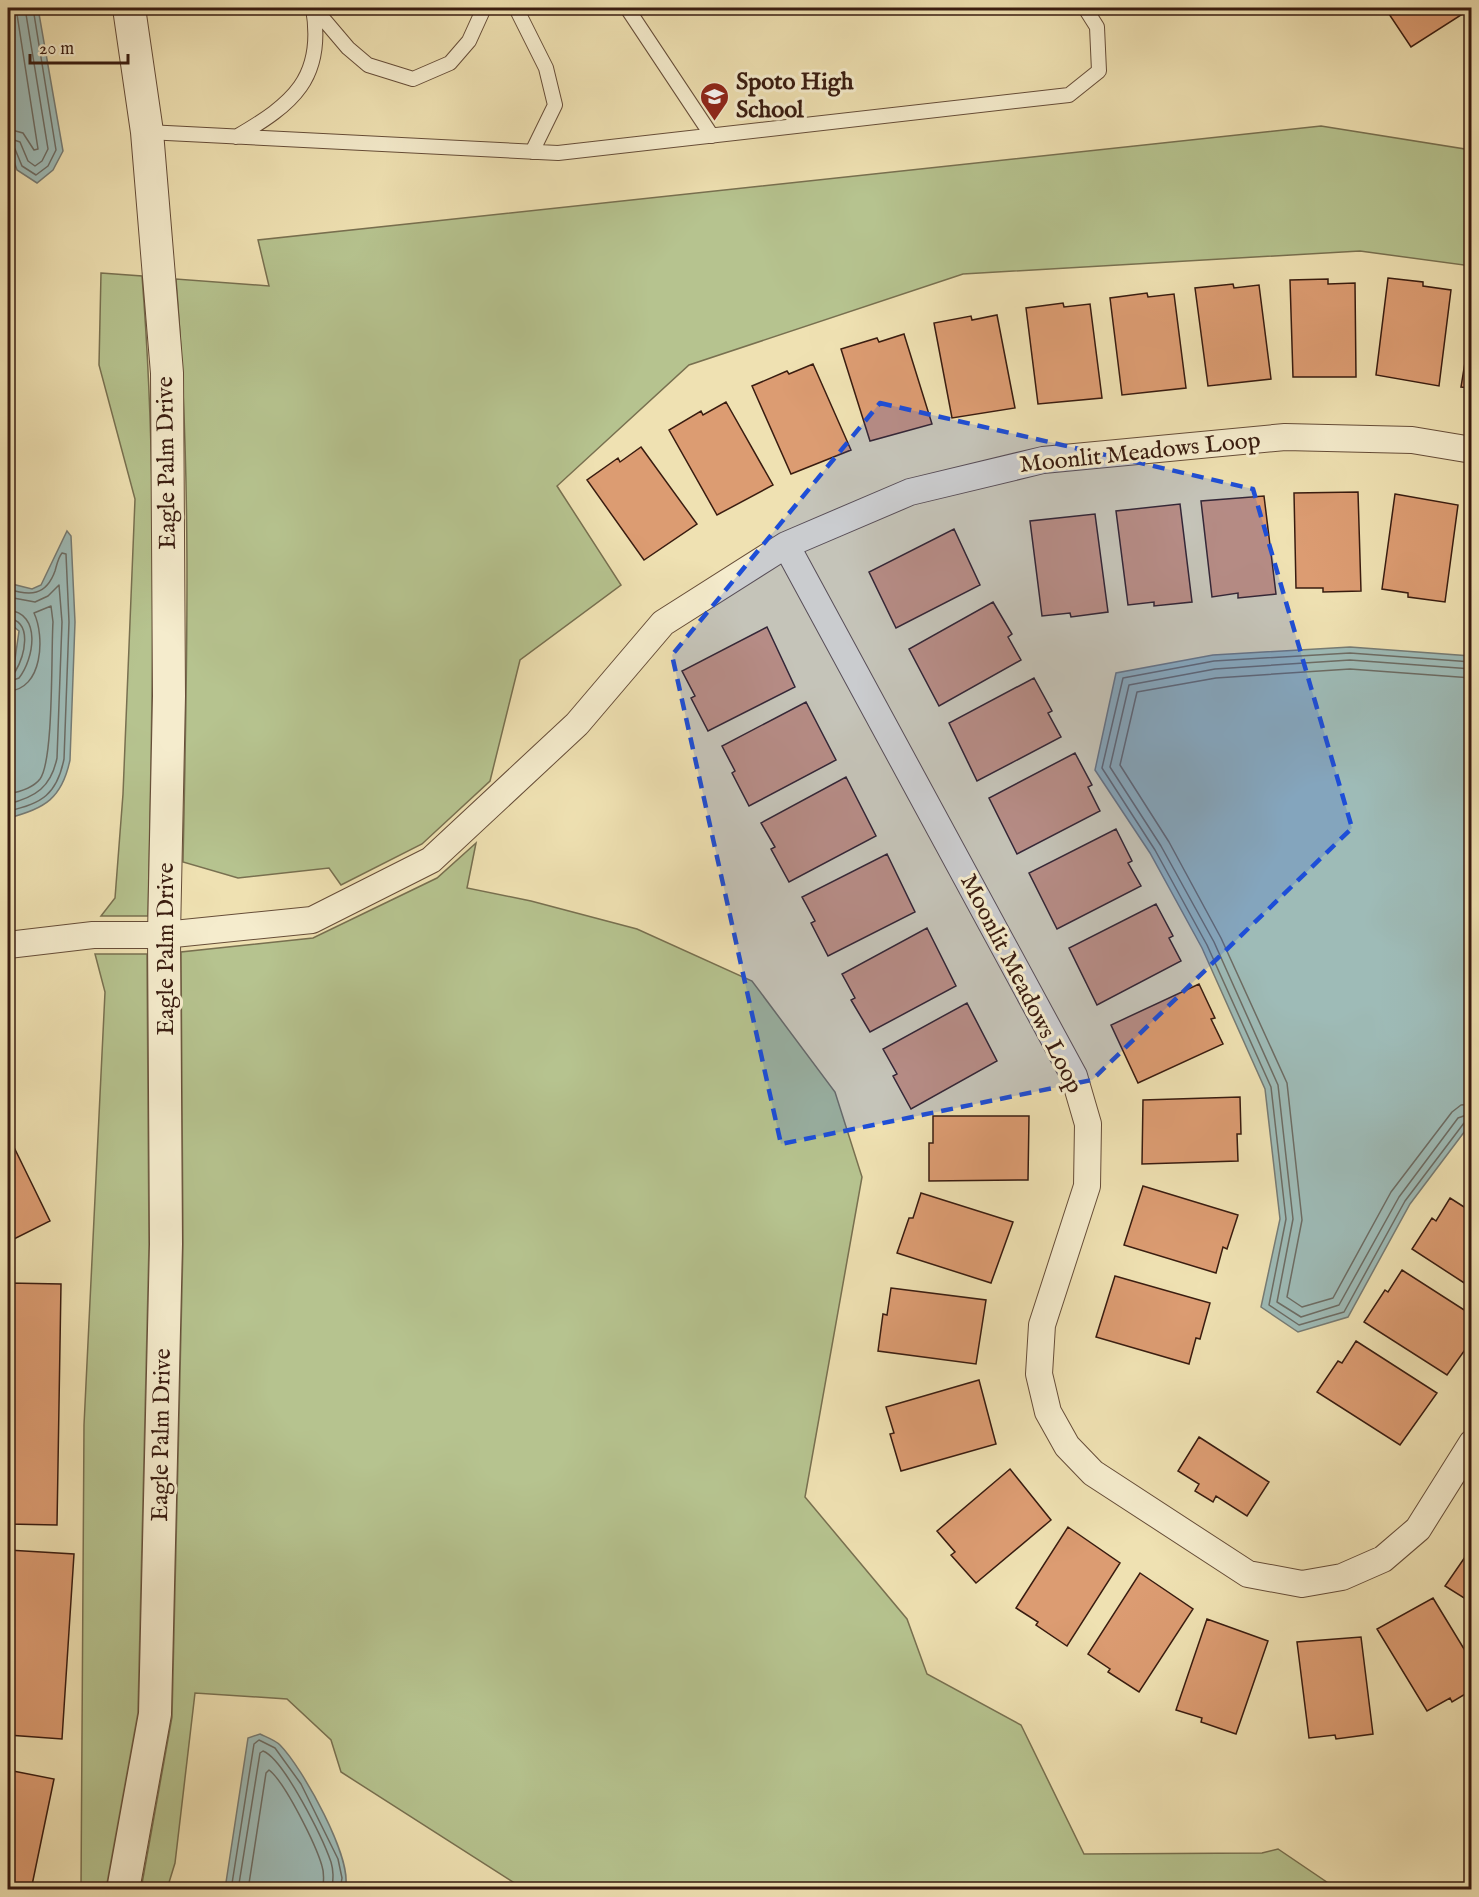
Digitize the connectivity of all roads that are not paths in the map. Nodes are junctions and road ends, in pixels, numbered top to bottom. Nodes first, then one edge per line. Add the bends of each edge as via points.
1 (129, 8) edge
2 (314, 8) edge
3 (484, 8) edge
4 (516, 8) edge
5 (627, 8) edge
6 (1085, 8) edge
7 (147, 132) junction
8 (712, 136) junction
9 (236, 137) junction
10 (532, 152) junction
11 (1472, 450) edge
12 (786, 545) junction
13 (164, 935) junction
14 (8, 945) edge
15 (1472, 1443) edge
16 (123, 1890) edge

1 - 7 street, Eagle Palm Drive
2 - 3 lane via 368,65 413,79 450,63 469,41
2 - 9 lane via 316,43 308,77 290,99
4 - 10 lane via 546,68 555,105
5 - 8 lane
6 - 8 lane via 1097,27 1099,71 1069,95
7 - 9 lane
7 - 13 street, Eagle Palm Drive via 167,373 169,696
8 - 10 lane via 558,153
9 - 10 lane
11 - 12 street, Moonlit Meadows Loop via 1412,440 1285,437 1043,460 910,492
12 - 13 street, Moonlit Meadows Loop via 663,623 577,724 431,860 312,920
12 - 15 street, Moonlit Meadows Loop via 1077,1085 1088,1124 1087,1186 1042,1325 1039,1374 1048,1412 1067,1446 1093,1473 1248,1574 1302,1584 1342,1577 1383,1559 1418,1529
13 - 14 street, Moonlit Meadows Loop via 93,935
13 - 16 street, Eagle Palm Drive via 166,1244 155,1714

